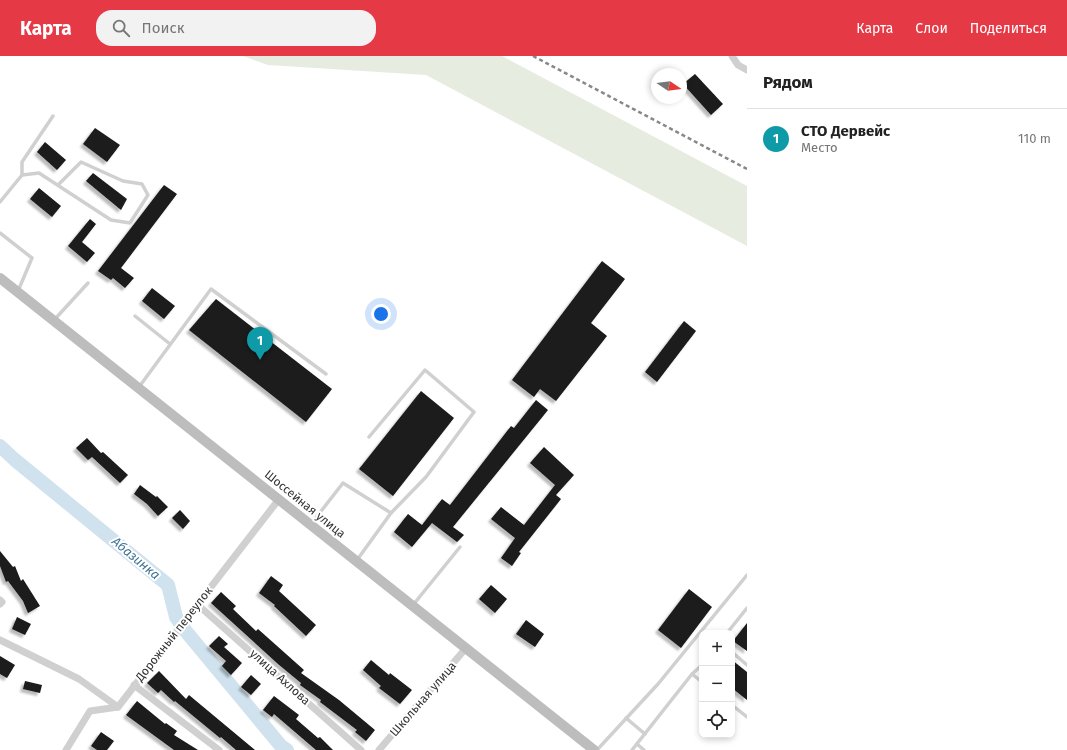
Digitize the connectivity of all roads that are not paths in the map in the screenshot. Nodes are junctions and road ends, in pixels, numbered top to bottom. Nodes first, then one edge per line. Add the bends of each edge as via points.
1 (732, 56) edge
2 (747, 70) edge
3 (53, 116) dead end
4 (22, 175) junction
5 (58, 185) junction
6 (0, 202) edge
7 (0, 233) edge
8 (0, 278) edge
9 (88, 283) dead end
10 (0, 284) edge
11 (18, 292) junction
12 (135, 316) dead end
13 (54, 320) junction
14 (170, 344) junction
15 (326, 374) dead end
16 (139, 388) junction
17 (370, 437) dead end
18 (276, 503) junction
19 (391, 513) junction
20 (310, 525) junction
21 (460, 547) dead end
22 (356, 561) junction
23 (747, 575) edge
24 (0, 600) edge
25 (0, 604) edge
26 (198, 605) junction
27 (411, 607) junction
28 (747, 608) edge
29 (729, 630) edge
30 (0, 640) edge
31 (465, 650) junction
32 (735, 655) edge
33 (747, 665) edge
34 (701, 666) edge
35 (692, 674) junction
36 (699, 680) edge
37 (134, 685) junction
38 (118, 707) junction
39 (735, 707) edge
40 (747, 717) edge
41 (626, 718) junction
42 (645, 734) junction
43 (637, 744) junction
44 (66, 750) edge
45 (219, 750) edge
46 (361, 750) edge
47 (379, 750) edge
48 (588, 750) edge
49 (595, 750) edge
50 (632, 750) edge
51 (644, 750) edge

1 - 2 street via 738,65
3 - 4 lane via 22,162
4 - 5 lane via 39,173
4 - 6 lane
5 - 5 lane via 111,220 130,223 148,195 142,184 122,181 81,162
7 - 11 lane via 32,258
8 - 11 main road, Шоссейная улица
9 - 13 lane
10 - 18 main road, Шоссейная улица
11 - 13 main road, Шоссейная улица
12 - 14 lane
13 - 16 main road, Шоссейная улица
14 - 15 lane via 211,289
14 - 16 lane
16 - 20 main road, Шоссейная улица
17 - 19 lane via 425,370 474,412 426,477
18 - 26 street, Дорожный переулок
18 - 27 main road, Шоссейная улица
19 - 20 lane via 343,483
19 - 22 lane
20 - 22 main road, Шоссейная улица
21 - 27 lane
22 - 27 main road, Шоссейная улица
23 - 41 lane via 658,684
24 - 25 street
26 - 37 street, Дорожный переулок
26 - 46 street, улица Ахлова
27 - 31 main road, Шоссейная улица
28 - 29 lane
30 - 38 street via 79,679
31 - 47 street, Школьная улица
31 - 48 main road, Шоссейная улица
31 - 49 main road, Шоссейная улица
32 - 33 lane
34 - 35 lane
35 - 36 lane
35 - 42 lane
37 - 38 street, Дорожный переулок
37 - 45 street
38 - 44 street via 90,711
39 - 40 lane
41 - 42 lane
41 - 49 lane
42 - 43 lane
43 - 50 lane
43 - 51 lane

